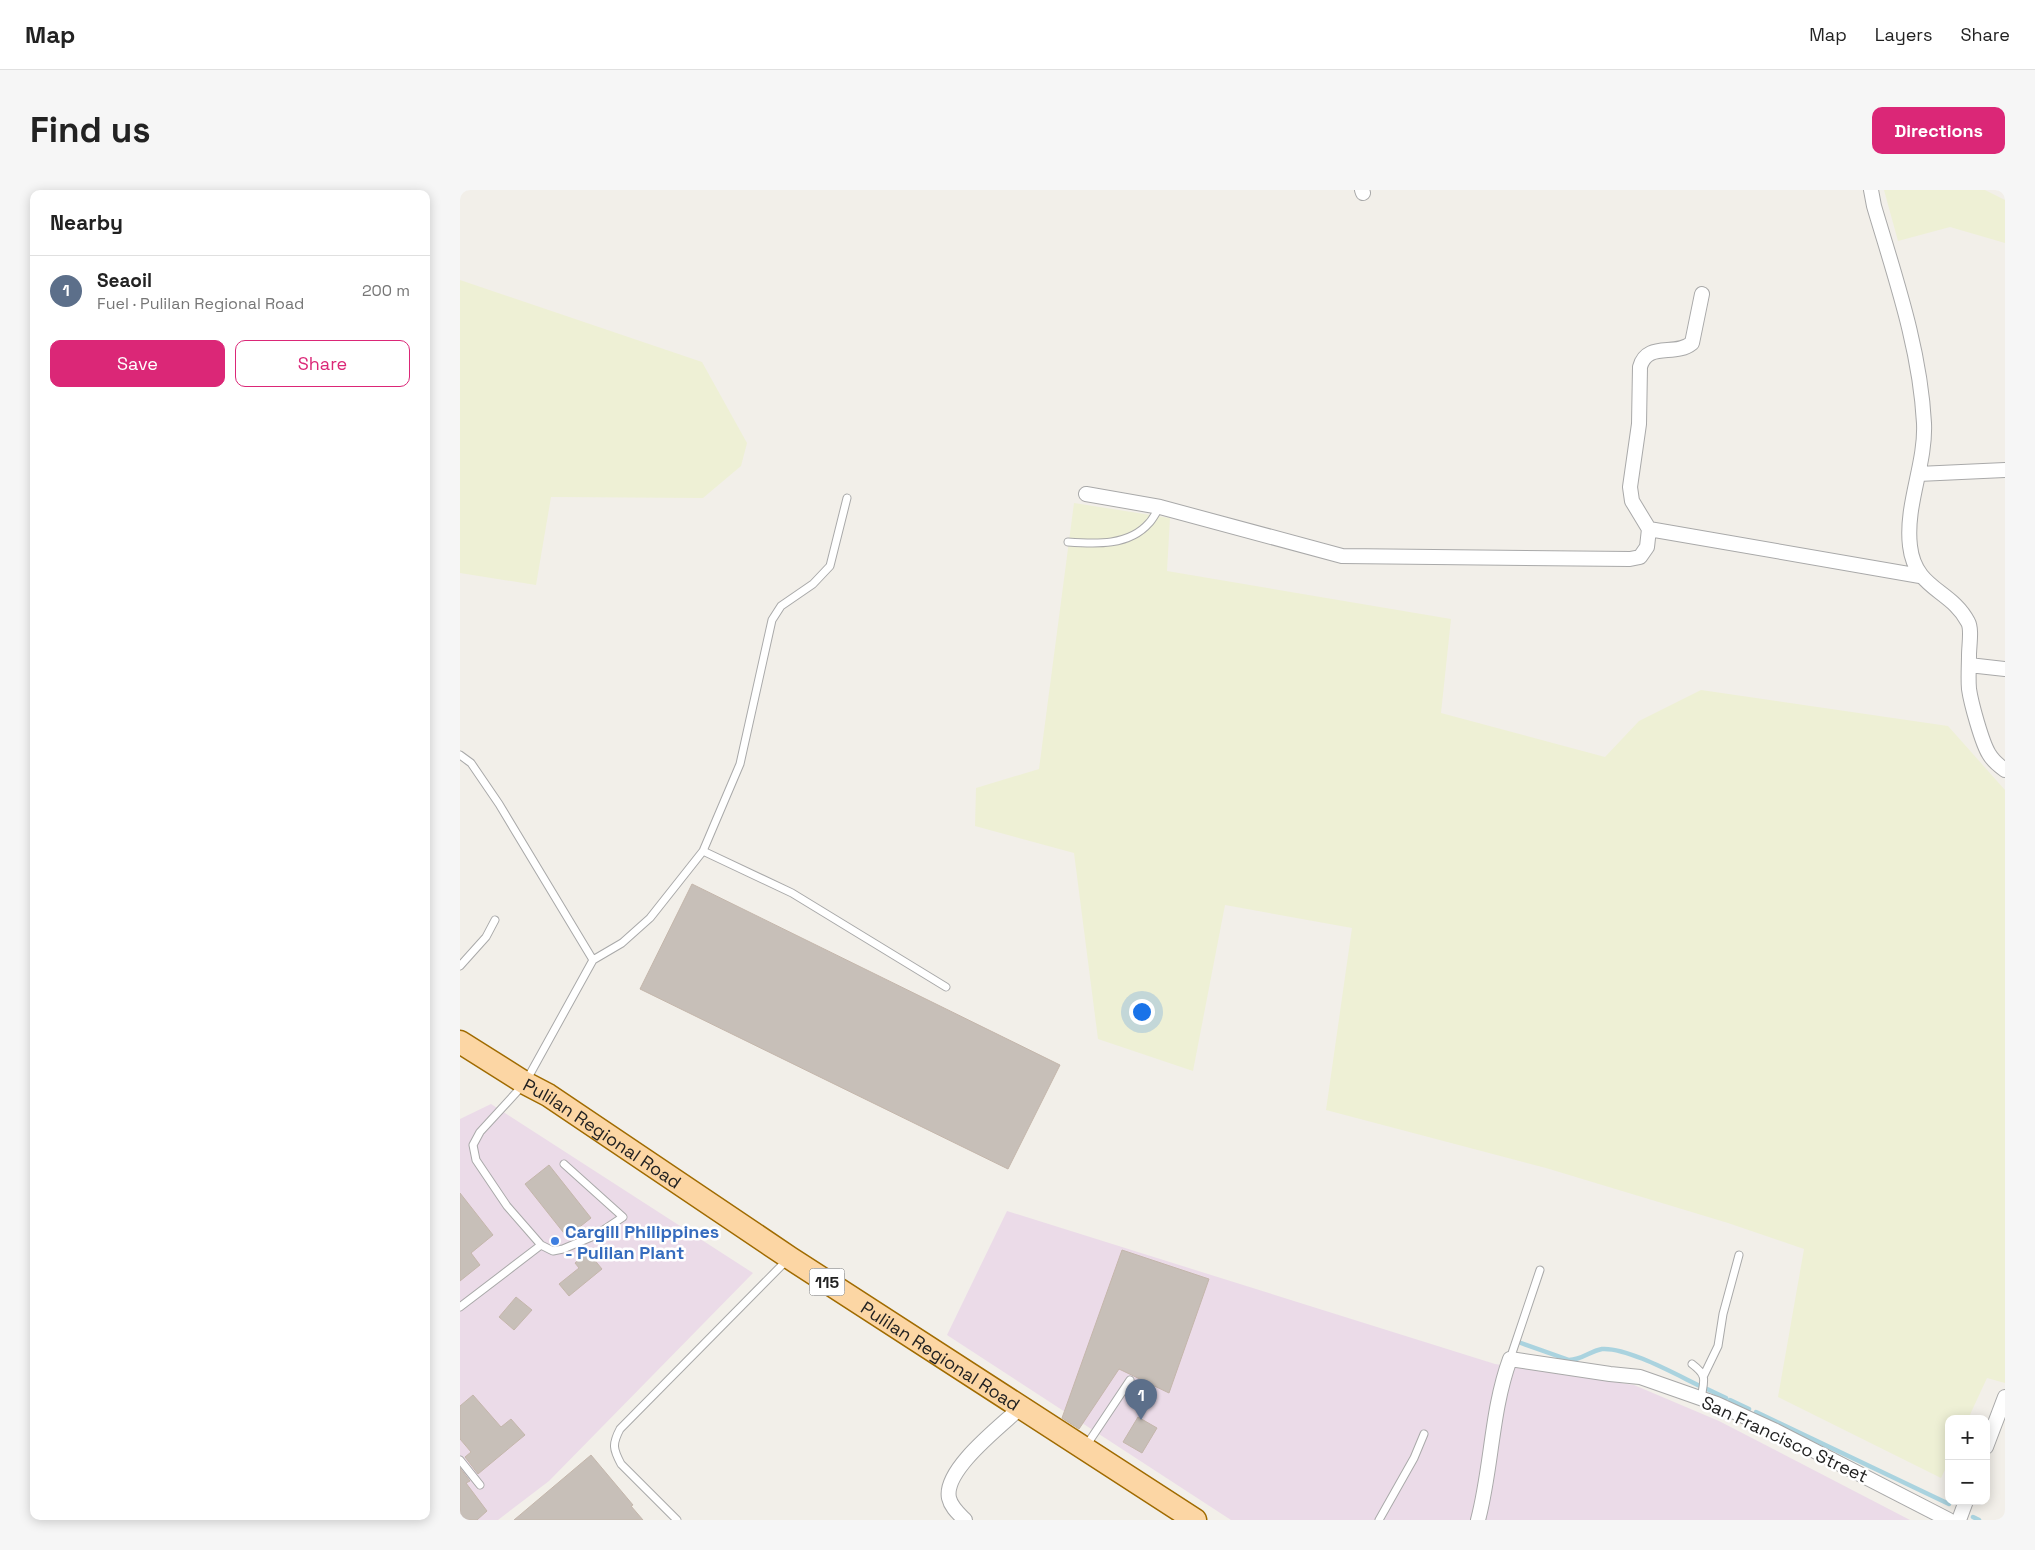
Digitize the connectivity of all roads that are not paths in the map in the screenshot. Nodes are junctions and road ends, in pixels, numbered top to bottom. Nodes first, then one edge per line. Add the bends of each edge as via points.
1 (1871, 190) edge
2 (1702, 294) dead end
3 (2005, 470) edge
4 (1918, 474) junction
5 (1086, 494) dead end
6 (848, 498) dead end
7 (1160, 507) junction
8 (1649, 529) junction
9 (1068, 542) dead end
10 (1920, 576) junction
11 (1969, 665) junction
12 (2005, 669) edge
13 (460, 755) edge
14 (2005, 770) edge
15 (703, 851) junction
16 (495, 920) dead end
17 (593, 960) junction
18 (460, 966) edge
19 (946, 987) dead end
20 (460, 1042) edge
21 (525, 1083) junction
22 (564, 1164) dead end
23 (541, 1245) junction
24 (1739, 1256) dead end
25 (790, 1258) junction
26 (1540, 1270) dead end
27 (460, 1307) edge
28 (1510, 1359) junction
29 (1692, 1364) dead end
30 (1704, 1375) junction
31 (1130, 1380) dead end
32 (2005, 1397) edge
33 (1701, 1398) junction
34 (1020, 1408) junction
35 (1424, 1434) dead end
36 (1990, 1436) edge
37 (1084, 1448) junction
38 (460, 1460) edge
39 (480, 1485) dead end
40 (1965, 1505) edge
41 (677, 1520) edge
42 (965, 1520) edge
43 (1195, 1520) edge
44 (1379, 1520) edge
45 (1478, 1520) edge
46 (1949, 1520) edge
47 (1959, 1520) edge

1 - 4 street via 1907,318 1920,386 1924,423
2 - 8 street via 1692,343 1685,349 1652,352 1643,359 1640,368 1639,424 1630,487 1632,501
3 - 4 street
4 - 10 street via 1910,545 1913,563
5 - 7 street
6 - 15 lane via 830,566 814,584 781,606 772,620 740,764
7 - 8 street via 1342,556 1630,558 1640,557 1646,547
7 - 9 lane via 1149,524 1134,535 1115,542
8 - 10 street
10 - 11 street via 1956,607 1969,623
11 - 12 street
11 - 14 street via 1969,689 1988,752
13 - 17 lane via 471,763 498,804
15 - 17 lane via 650,918 622,943
15 - 19 lane via 792,893
16 - 18 lane via 486,937
17 - 21 lane
20 - 21 main road, Pulilan Regional Road / 115
21 - 23 lane via 480,1132 474,1144 476,1160 507,1206
21 - 25 main road, Pulilan Regional Road / 115 via 548,1095
22 - 23 lane via 623,1217 596,1235 563,1249 553,1251
23 - 27 lane
24 - 30 lane via 1718,1346
25 - 34 main road, Pulilan Regional Road / 115
25 - 41 lane via 620,1429 614,1440 621,1464
26 - 28 lane
28 - 33 street, San Francisco Street via 1640,1376
28 - 45 street via 1501,1384 1485,1495
29 - 30 lane
30 - 33 lane
31 - 37 lane
32 - 36 street
33 - 46 street, San Francisco Street via 1774,1430
34 - 37 main road, Pulilan Regional Road / 115
34 - 42 street via 962,1462 954,1475 949,1497 954,1509
35 - 44 lane
37 - 43 main road, Pulilan Regional Road / 115
38 - 39 lane
40 - 47 street

